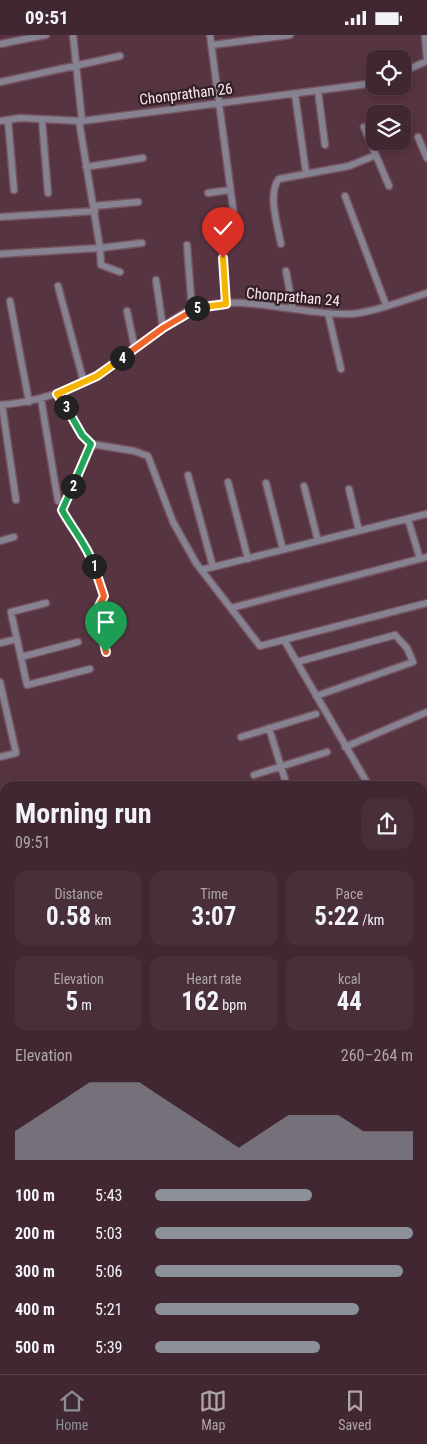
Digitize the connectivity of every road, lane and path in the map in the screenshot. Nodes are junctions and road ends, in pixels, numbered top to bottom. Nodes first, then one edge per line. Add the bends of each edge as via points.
1 (46, 35) edge
2 (73, 35) edge
3 (210, 35) edge
4 (290, 35) edge
5 (425, 35) edge
6 (0, 44) edge
7 (212, 45) junction
8 (120, 56) dead end
9 (427, 61) edge
10 (77, 64) junction
11 (411, 68) edge
12 (0, 82) edge
13 (366, 84) edge
14 (318, 91) junction
15 (295, 93) junction
16 (219, 103) junction
17 (8, 120) junction
18 (42, 120) junction
19 (0, 121) edge
20 (81, 121) junction
21 (364, 127) dead end
22 (418, 137) dead end
23 (325, 145) dead end
24 (376, 155) junction
25 (142, 158) dead end
26 (427, 158) edge
27 (86, 167) junction
28 (306, 173) junction
29 (389, 186) dead end
30 (14, 190) dead end
31 (230, 190) junction
32 (48, 193) dead end
33 (208, 193) dead end
34 (345, 196) dead end
35 (138, 202) dead end
36 (95, 209) junction
37 (0, 217) edge
38 (236, 223) dead end
39 (142, 243) dead end
40 (281, 244) dead end
41 (187, 245) dead end
42 (100, 248) junction
43 (0, 255) edge
44 (223, 258) dead end
45 (286, 271) dead end
46 (120, 272) dead end
47 (156, 280) dead end
48 (58, 286) dead end
49 (427, 293) edge
50 (10, 301) dead end
51 (226, 304) junction
52 (386, 305) junction
53 (192, 309) junction
54 (293, 309) junction
55 (127, 311) dead end
56 (328, 313) junction
57 (163, 328) junction
58 (135, 349) junction
59 (341, 369) dead end
60 (84, 383) junction
61 (57, 394) junction
62 (41, 399) junction
63 (29, 402) junction
64 (1, 405) edge
65 (91, 444) junction
66 (188, 475) dead end
67 (228, 482) dead end
68 (266, 483) dead end
69 (304, 486) dead end
70 (349, 489) dead end
71 (16, 500) dead end
72 (58, 501) dead end
73 (426, 514) edge
74 (408, 519) junction
75 (359, 531) junction
76 (14, 537) dead end
77 (0, 541) edge
78 (318, 541) junction
79 (284, 550) junction
80 (427, 557) edge
81 (248, 559) junction
82 (420, 559) junction
83 (213, 567) junction
84 (201, 571) junction
85 (46, 603) dead end
86 (427, 603) edge
87 (231, 608) junction
88 (17, 639) junction
89 (284, 640) junction
90 (78, 642) dead end
91 (0, 643) edge
92 (106, 652) dead end
93 (21, 657) junction
94 (297, 663) junction
95 (90, 669) dead end
96 (0, 682) edge
97 (316, 696) junction
98 (427, 712) edge
99 (316, 714) dead end
100 (270, 728) junction
101 (241, 737) dead end
102 (346, 747) junction
103 (327, 752) dead end
104 (0, 757) edge
105 (281, 766) junction
106 (254, 775) dead end
107 (286, 781) edge
108 (366, 781) edge

1 - 6 street
2 - 10 street
3 - 7 street
4 - 7 street
5 - 9 street
7 - 16 street
8 - 10 street
9 - 11 street
10 - 12 street
10 - 20 street
13 - 14 street, Chonprathan 26
14 - 15 street, Chonprathan 26
14 - 23 street
15 - 16 street, Chonprathan 26
15 - 28 street
16 - 20 street, Chonprathan 26
16 - 31 street
17 - 18 street, Chonprathan 26
17 - 19 street, Chonprathan 26
17 - 30 street
18 - 20 street, Chonprathan 26
18 - 32 street
20 - 27 street
21 - 24 street
22 - 26 street
24 - 28 street via 349,167
24 - 29 street
25 - 27 street
27 - 36 street
28 - 40 street via 283,177 276,182 273,202
31 - 33 street
31 - 38 street
34 - 52 street
35 - 36 street
36 - 37 street
36 - 42 street
39 - 42 street
41 - 53 street
42 - 43 street
42 - 46 street via 102,265
44 - 51 street
45 - 54 street
47 - 57 street
48 - 60 street
49 - 52 street, Chonprathan 24
50 - 63 street
51 - 53 street, Chonprathan 24
51 - 54 street, Chonprathan 24
52 - 56 street, Chonprathan 24 via 348,314
53 - 57 street, Chonprathan 24
54 - 56 street, Chonprathan 24
55 - 58 street
56 - 59 street
57 - 58 street, Chonprathan 24
58 - 60 street, Chonprathan 24
60 - 61 street, Chonprathan 24
61 - 62 street, Chonprathan 24
61 - 65 street
62 - 63 street, Chonprathan 24
62 - 72 street
63 - 64 street, Chonprathan 24
64 - 71 street
65 - 84 street via 148,456 173,522
65 - 92 street via 62,510 88,550 104,596 97,610
66 - 83 street
67 - 81 street
68 - 79 street
69 - 78 street
70 - 75 street
73 - 74 street
74 - 75 street
74 - 82 street
75 - 78 street
76 - 77 street
78 - 79 street
79 - 81 street
80 - 82 street
81 - 83 street
82 - 87 street
83 - 84 street
84 - 87 street
85 - 88 street via 11,612
86 - 89 street
87 - 89 street via 260,646
88 - 91 street
88 - 93 street
89 - 94 street
90 - 93 street
93 - 95 street via 28,685
94 - 97 street
94 - 97 street via 395,635 412,657 413,663
96 - 104 street via 16,753
97 - 102 street
98 - 102 street
99 - 100 street
100 - 101 street
100 - 105 street
102 - 108 street
103 - 105 street
105 - 106 street
105 - 107 street

